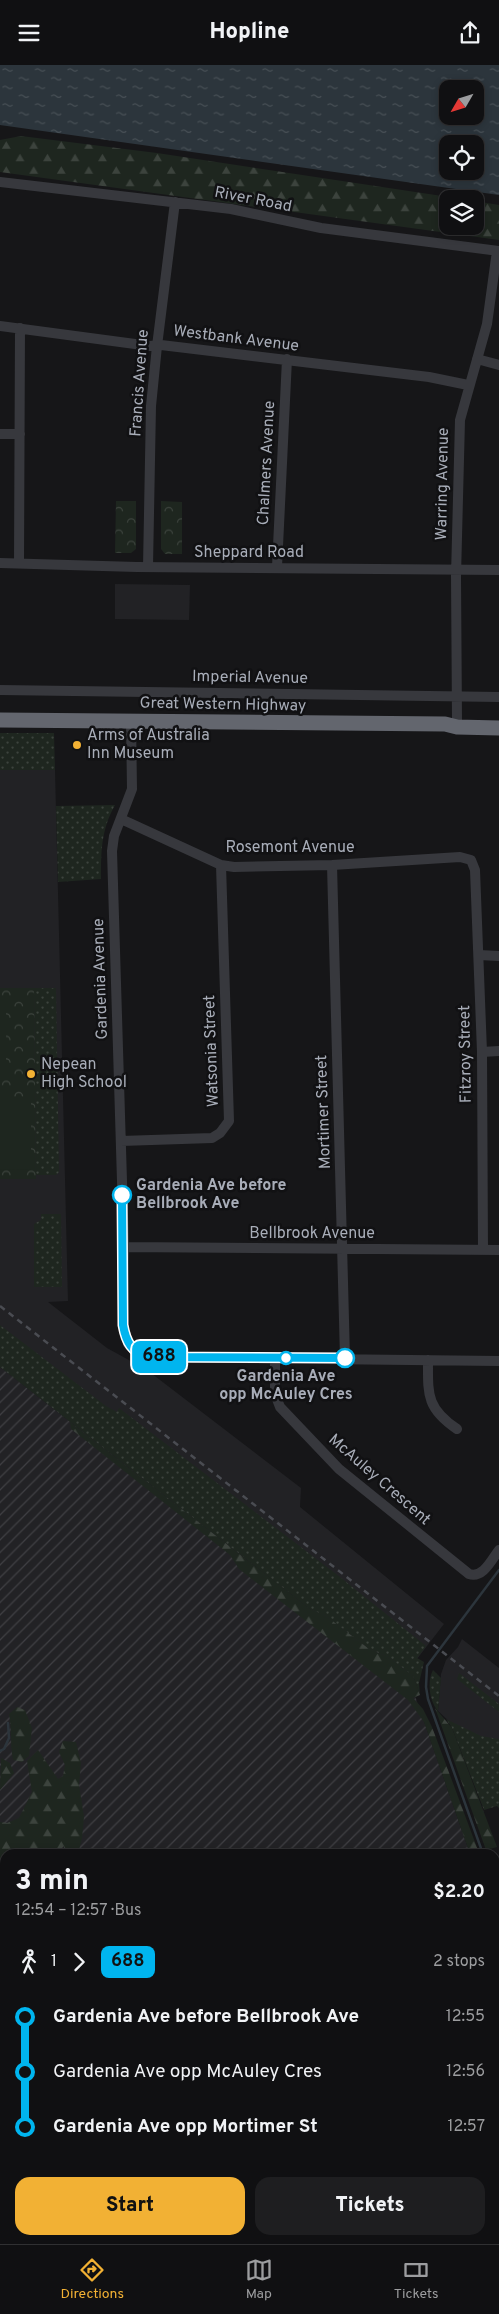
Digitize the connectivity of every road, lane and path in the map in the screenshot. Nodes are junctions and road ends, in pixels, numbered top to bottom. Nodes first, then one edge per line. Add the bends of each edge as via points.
1 (0, 182) edge
2 (175, 202) junction
3 (498, 251) edge
4 (0, 326) edge
5 (20, 329) junction
6 (157, 346) junction
7 (287, 359) junction
8 (477, 359) junction
9 (499, 365) edge
10 (468, 385) junction
11 (0, 434) edge
12 (20, 434) junction
13 (0, 563) edge
14 (19, 563) junction
15 (148, 567) junction
16 (278, 567) junction
17 (456, 570) junction
18 (499, 570) edge
19 (0, 690) edge
20 (456, 696) junction
21 (499, 697) edge
22 (0, 720) edge
23 (131, 721) junction
24 (499, 722) edge
25 (451, 723) junction
26 (499, 728) edge
27 (121, 819) junction
28 (469, 859) joint
29 (221, 865) junction
30 (332, 865) junction
31 (479, 955) junction
32 (499, 956) edge
33 (499, 1051) edge
34 (482, 1052) junction
35 (121, 1141) junction
36 (124, 1247) junction
37 (343, 1250) junction
38 (483, 1250) junction
39 (499, 1250) edge
40 (345, 1358) junction
41 (275, 1359) junction
42 (428, 1360) junction
43 (499, 1361) edge
44 (457, 1429) dead end
45 (499, 1550) edge

1 - 2 street, River Road
2 - 3 street, River Road via 232,209 320,228
2 - 6 street, Francis Avenue
3 - 8 street, Warring Avenue via 488,318
4 - 5 street, Westbank Avenue
5 - 6 street, Westbank Avenue
5 - 12 street
6 - 7 street, Westbank Avenue
6 - 15 street, Francis Avenue via 151,406
7 - 10 street, Westbank Avenue
7 - 16 street, Chalmers Avenue
8 - 9 street
8 - 10 street, Warring Avenue
10 - 17 street, Warring Avenue via 460,420
11 - 12 street
12 - 14 street
13 - 14 street, Sheppard Road
14 - 15 street, Sheppard Road
15 - 16 street, Sheppard Road
16 - 17 street, Sheppard Road
17 - 18 street, Sheppard Road
17 - 20 street, Warring Avenue
19 - 20 street, Imperial Avenue
20 - 21 street, Imperial Avenue
20 - 25 street, Warring Avenue
22 - 23 highway, Great Western Highway
23 - 25 highway, Great Western Highway
23 - 27 street, Gardenia Avenue via 133,781
24 - 25 highway, Great Western Highway
25 - 26 highway, Great Western Highway via 457,727
27 - 29 street, Rosemont Avenue
27 - 35 street, Gardenia Avenue via 112,851
28 - 30 street, Rosemont Avenue
28 - 31 street, Fitzroy Street via 475,870
29 - 30 street, Rosemont Avenue
29 - 35 street, Watsonia Street via 228,1121 212,1138
30 - 37 street, Mortimer Street
31 - 32 street
31 - 34 street, Fitzroy Street
33 - 34 street
34 - 38 street, Fitzroy Street
35 - 36 street, Gardenia Avenue
36 - 37 street, Bellbrook Avenue
36 - 41 street, Gardenia Avenue via 123,1325 126,1340 136,1352 148,1357
37 - 38 street, Bellbrook Avenue
37 - 40 street, Mortimer Street
38 - 39 street, Bellbrook Avenue
40 - 41 street, Gardenia Avenue
40 - 42 street, Gardenia Avenue
41 - 45 street, McAuley Crescent via 275,1394 280,1407 339,1469 469,1575 480,1574
42 - 43 street, Gardenia Avenue
42 - 44 street via 428,1394 446,1420

